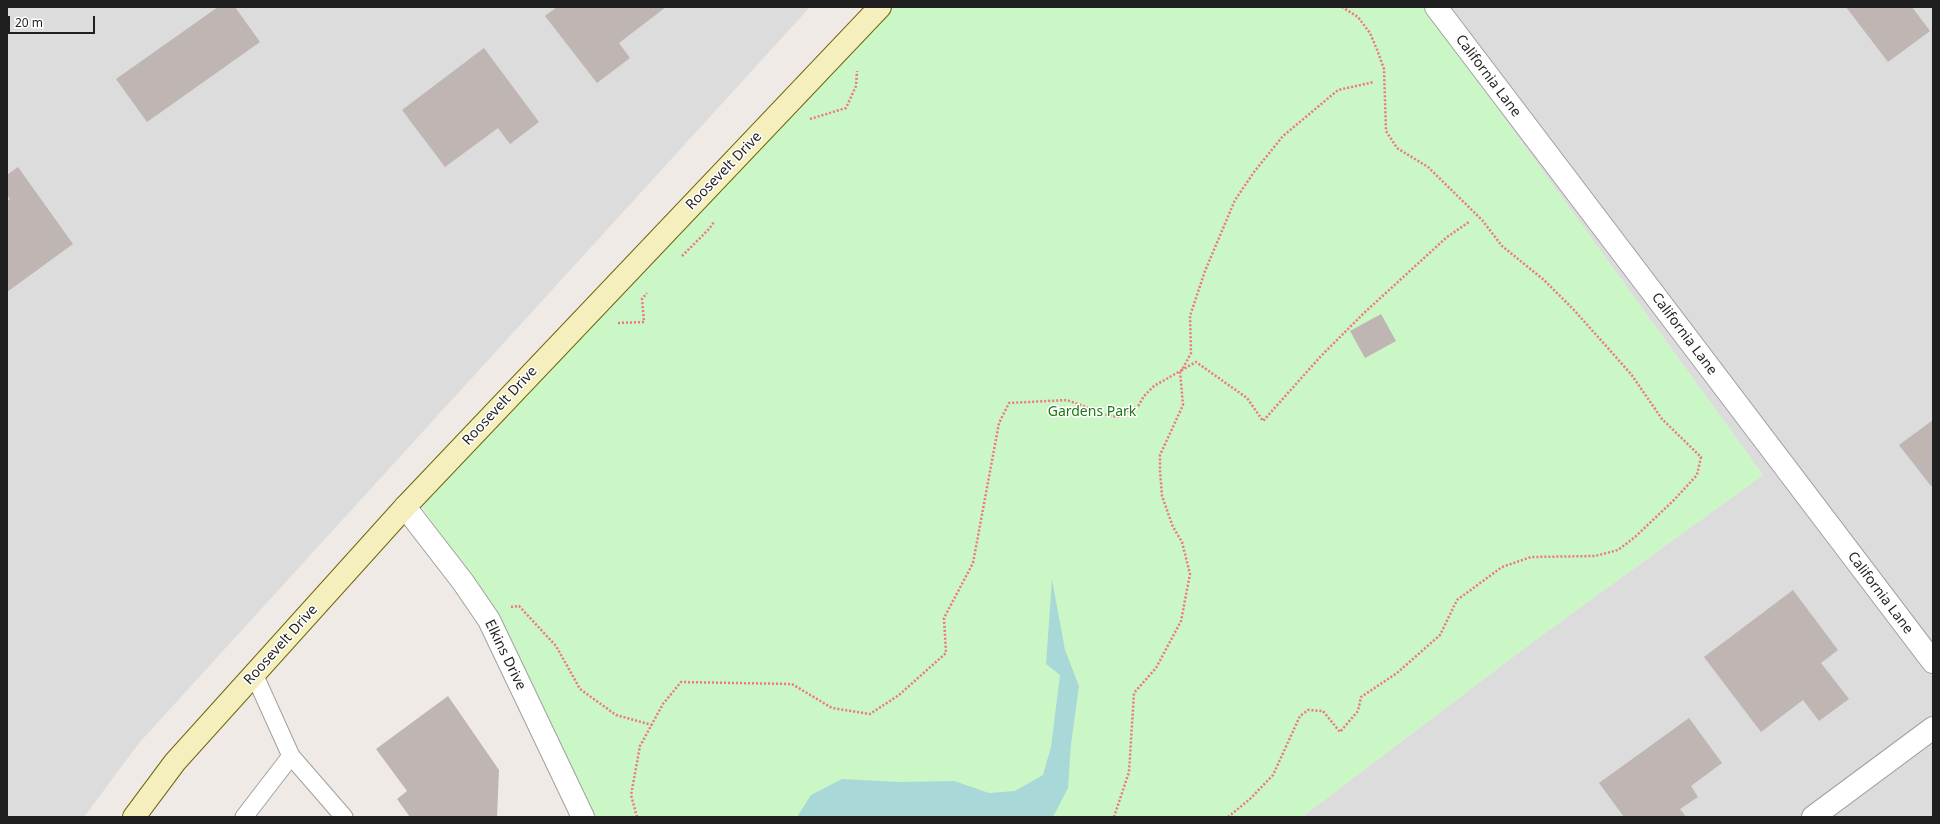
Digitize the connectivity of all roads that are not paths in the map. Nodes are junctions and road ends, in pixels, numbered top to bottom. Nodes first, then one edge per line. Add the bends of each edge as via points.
1 (880, 7) edge
2 (1436, 7) edge
3 (405, 507) junction
4 (1933, 662) edge
5 (254, 674) junction
6 (1933, 728) edge
7 (291, 756) junction
8 (134, 817) edge
9 (244, 817) edge
10 (344, 817) edge
11 (583, 817) edge
12 (1813, 817) edge

1 - 3 street, Roosevelt Drive
2 - 4 street, California Lane
3 - 5 street, Roosevelt Drive
3 - 11 street, Elkins Drive via 489,620
5 - 7 lane
5 - 8 street, Roosevelt Drive via 175,762
6 - 12 street
7 - 9 lane
7 - 10 lane

